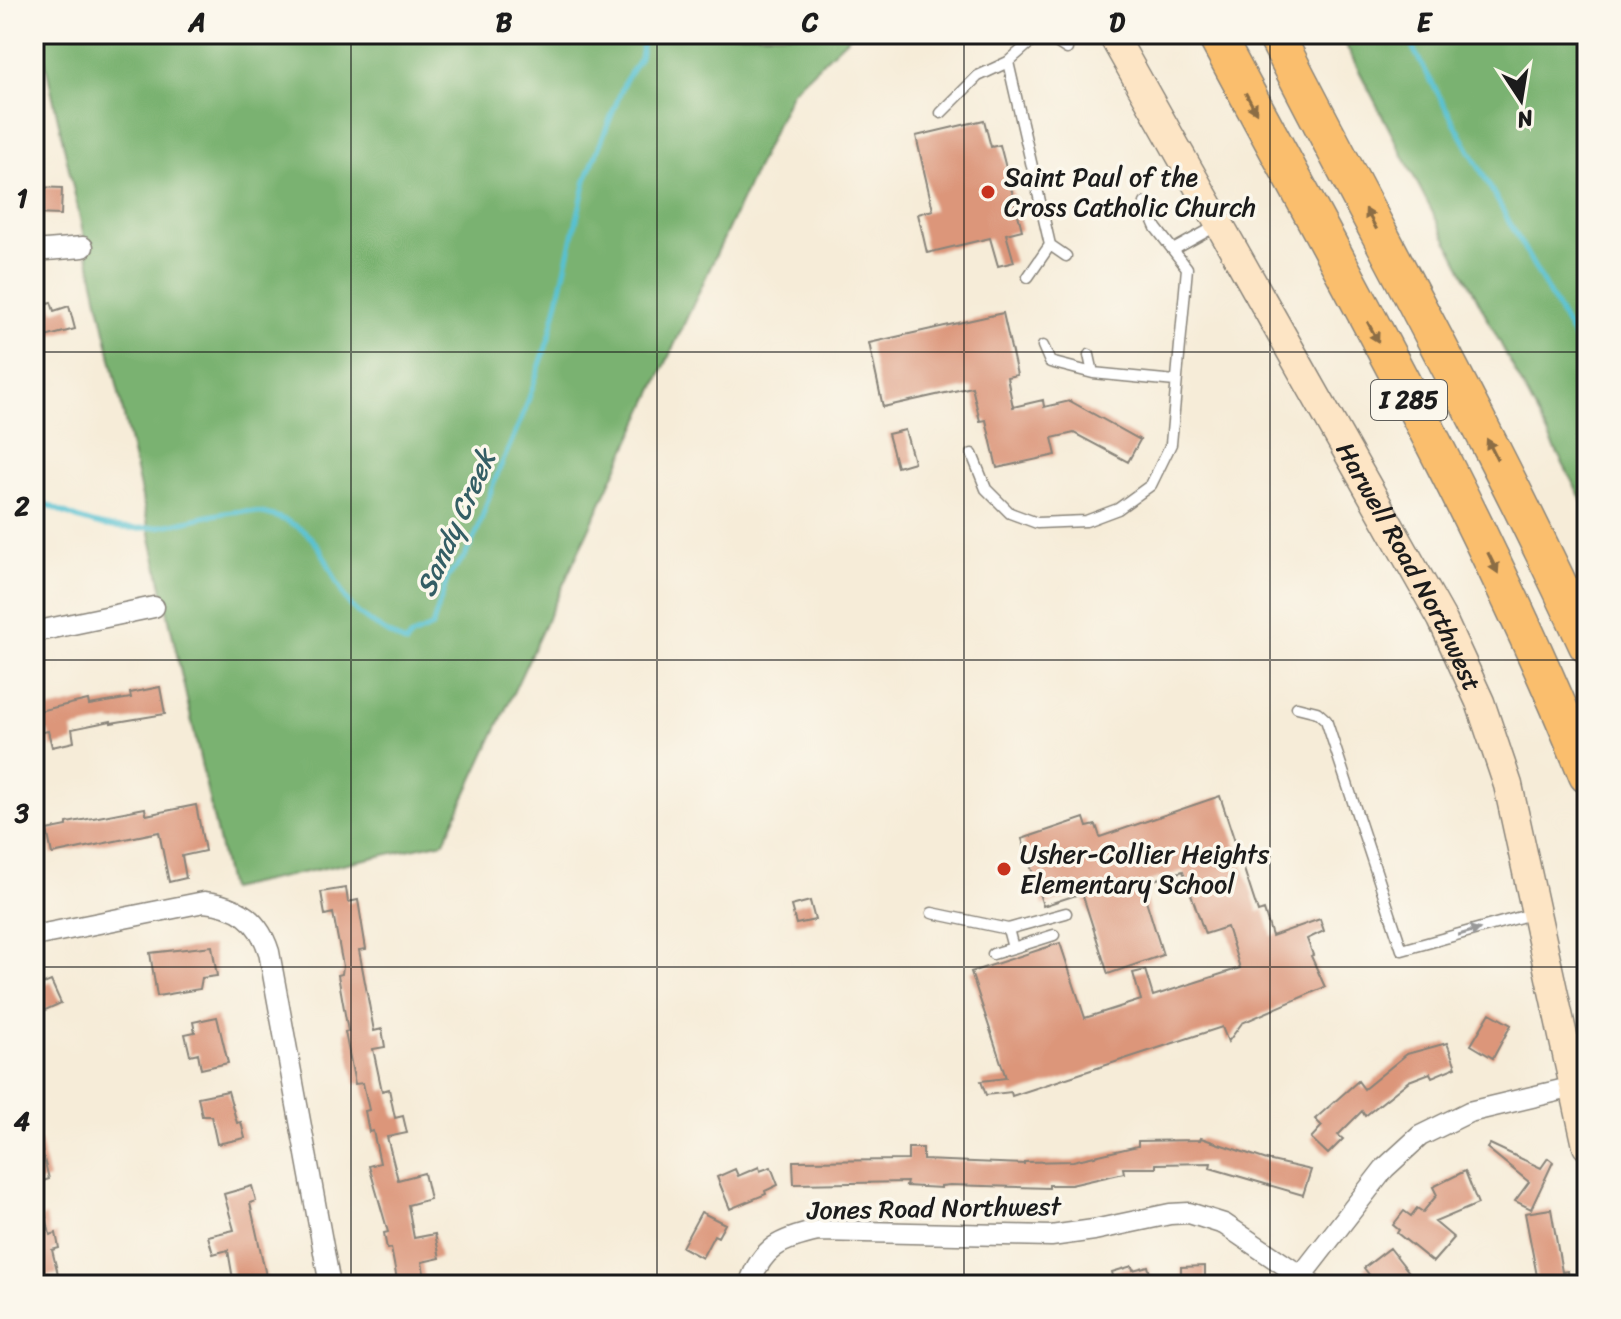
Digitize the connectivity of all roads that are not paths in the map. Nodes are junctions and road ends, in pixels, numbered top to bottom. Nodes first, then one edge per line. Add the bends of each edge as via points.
1 (1112, 34) edge
2 (1215, 34) edge
3 (1275, 34) edge
4 (1052, 37) edge
5 (1067, 49) dead end
6 (1008, 62) junction
7 (941, 113) dead end
8 (1145, 203) dead end
9 (1219, 224) junction
10 (1050, 245) junction
11 (83, 247) dead end
12 (1173, 250) junction
13 (34, 251) edge
14 (1066, 256) dead end
15 (1028, 277) dead end
16 (1043, 346) dead end
17 (1089, 355) dead end
18 (1093, 373) junction
19 (1175, 381) junction
20 (972, 454) dead end
21 (154, 607) dead end
22 (34, 632) edge
23 (1587, 645) edge
24 (1297, 707) dead end
25 (1587, 775) edge
26 (932, 913) dead end
27 (1066, 913) dead end
28 (1536, 913) junction
29 (1008, 929) junction
30 (1054, 935) dead end
31 (34, 936) edge
32 (1013, 948) junction
33 (993, 954) dead end
34 (1574, 1087) junction
35 (1587, 1146) edge
36 (1303, 1282) edge
37 (330, 1285) edge
38 (749, 1285) edge

1 - 9 street, Harwell Road Northwest
2 -> 25 highway, I 285 via 1476,529
23 -> 3 highway, I 285 via 1544,549
4 - 5 lane
4 - 6 lane via 1034,39
6 - 7 lane via 978,76
6 - 10 lane
8 - 12 lane
9 - 12 lane
9 - 28 street, Harwell Road Northwest via 1448,633 1480,702 1508,785
10 - 14 lane
10 - 15 lane
11 - 13 street
12 - 19 lane via 1187,268
16 - 18 lane via 1050,362
17 - 18 lane
18 - 19 lane
19 - 20 lane via 1171,444 1151,485 1118,509 1086,521 1037,523 1010,513 986,489
21 - 22 street
24 -> 28 lane via 1326,720 1402,950
26 - 29 lane
27 - 29 lane
28 - 34 street, Harwell Road Northwest
29 - 32 lane
30 - 32 lane
31 - 37 street via 204,902 239,910 253,921 264,936 275,985
32 - 33 lane
34 - 35 street, Harwell Road Northwest
34 - 36 street via 1469,1112 1420,1136 1384,1169
36 - 38 street, Jones Road Northwest via 1224,1224 1189,1213 1051,1236 818,1231 787,1237 766,1252

